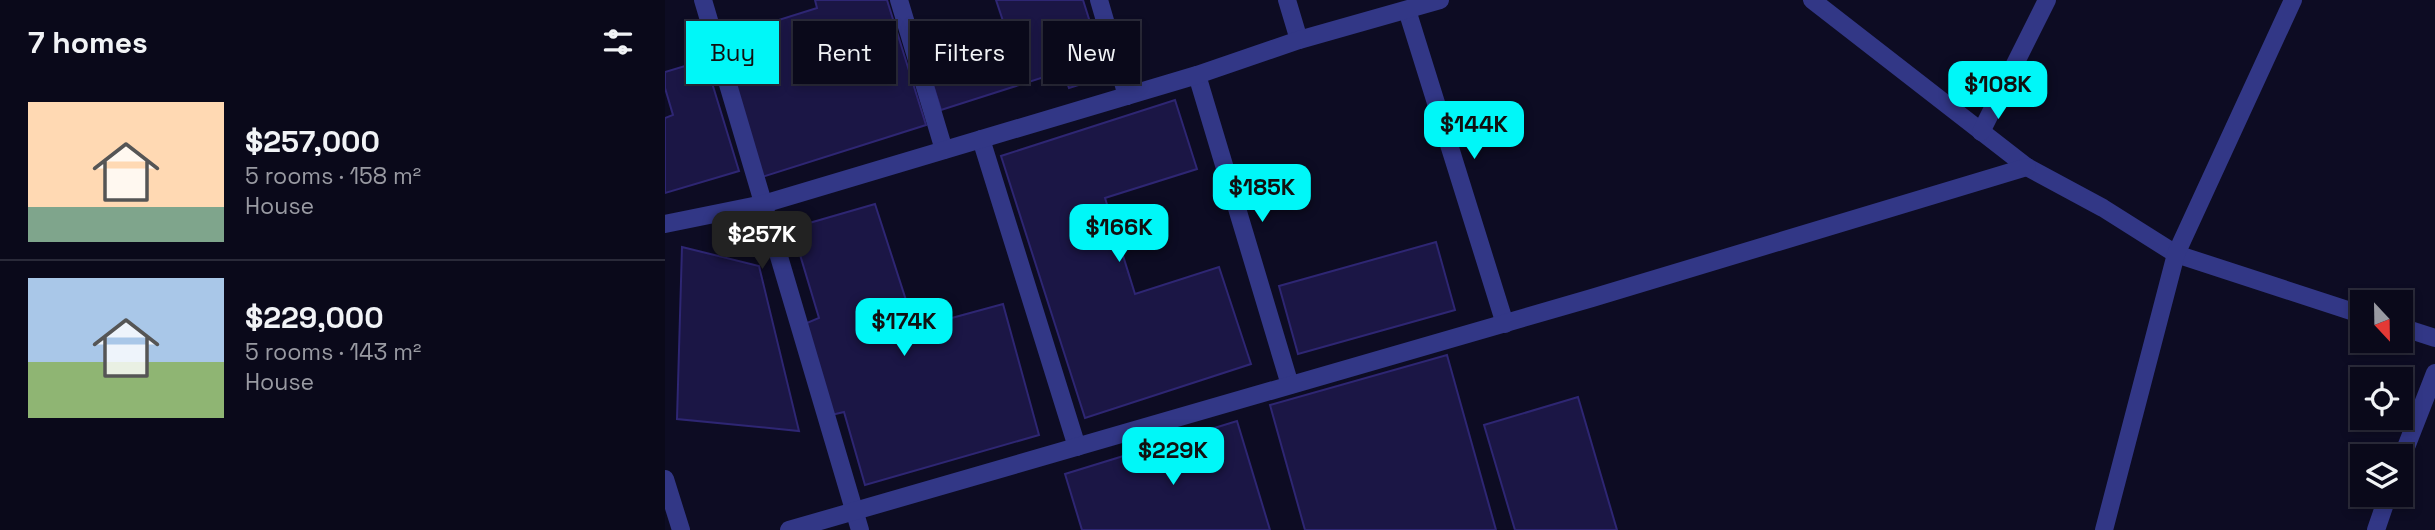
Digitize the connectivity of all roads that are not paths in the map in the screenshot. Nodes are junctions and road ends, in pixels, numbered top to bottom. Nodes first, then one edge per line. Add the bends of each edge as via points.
1 (703, 0) edge
2 (899, 0) edge
3 (1100, 0) edge
4 (1287, 0) edge
5 (1440, 0) edge
6 (1812, 0) edge
7 (2047, 0) edge
8 (2293, 0) edge
9 (1407, 9) junction
10 (1299, 40) junction
11 (1197, 75) junction
12 (1127, 96) junction
13 (1981, 132) junction
14 (981, 139) junction
15 (944, 150) junction
16 (2027, 167) junction
17 (762, 204) junction
18 (665, 224) edge
19 (2176, 254) junction
20 (2350, 310) edge
21 (1505, 324) junction
22 (2413, 331) edge
23 (2435, 338) edge
24 (2435, 373) edge
25 (1290, 385) junction
26 (2407, 444) edge
27 (1077, 447) junction
28 (665, 479) edge
29 (2384, 507) edge
30 (854, 511) junction
31 (681, 530) edge
32 (789, 530) edge
33 (860, 530) edge
34 (2104, 530) edge
35 (2375, 530) edge

1 - 17 street
2 - 15 street
3 - 12 street
4 - 10 street
5 - 9 street
6 - 13 street
7 - 13 street
8 - 19 street
9 - 10 street
9 - 21 street
10 - 11 street
11 - 12 street
11 - 25 street
12 - 14 street
13 - 16 street
14 - 15 street
14 - 27 street
15 - 17 street
16 - 19 street
16 - 21 street
17 - 18 street
17 - 30 street
19 - 20 street
19 - 34 street
21 - 25 street
22 - 23 street
24 - 26 street
25 - 27 street
27 - 30 street
28 - 31 street
29 - 35 street
30 - 32 street
30 - 33 street

